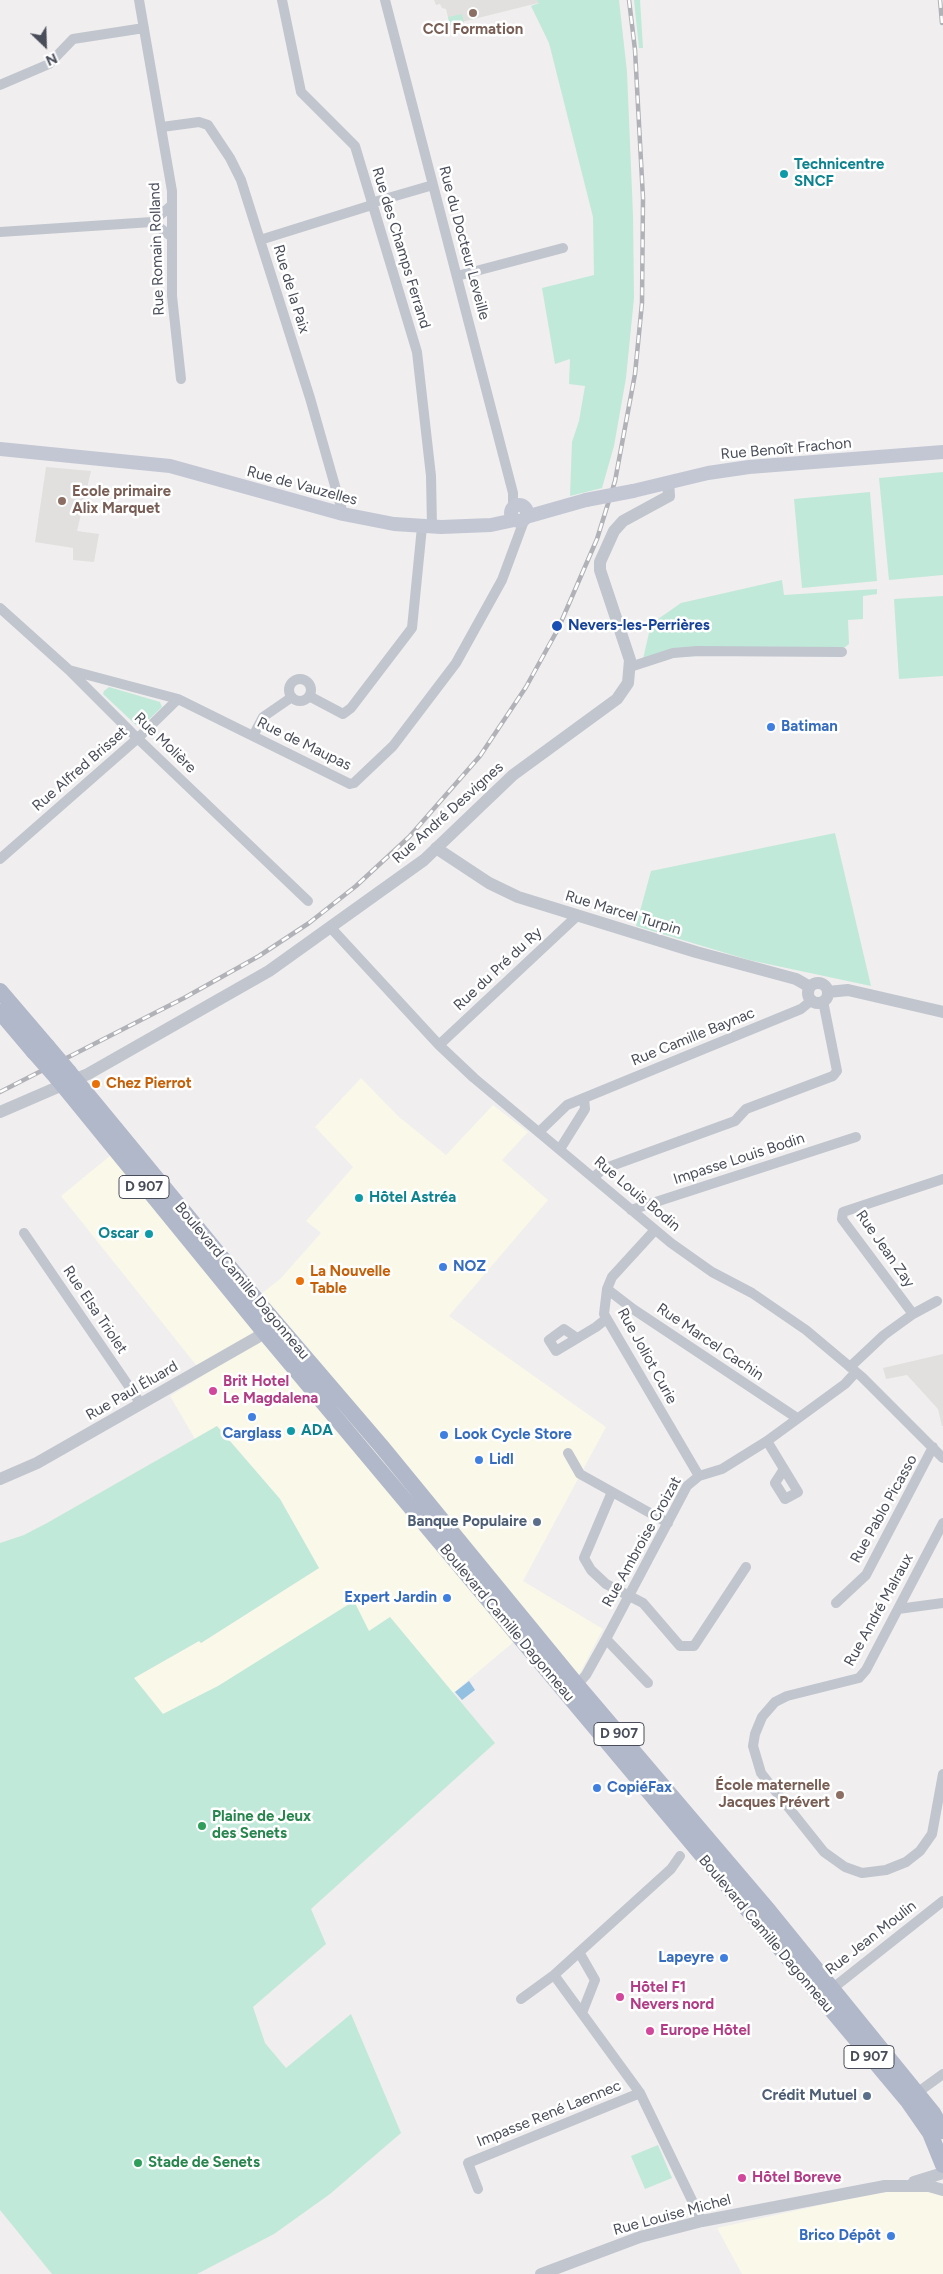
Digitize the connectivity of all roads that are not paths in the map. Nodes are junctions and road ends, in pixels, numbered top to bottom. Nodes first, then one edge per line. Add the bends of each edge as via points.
1 (139, 0) edge
2 (282, 0) edge
3 (385, 0) edge
4 (144, 28) junction
5 (0, 85) edge
6 (162, 127) junction
7 (433, 185) junction
8 (372, 204) junction
9 (172, 205) junction
10 (152, 222) junction
11 (0, 232) edge
12 (172, 238) junction
13 (260, 240) junction
14 (563, 248) dead end
15 (457, 276) junction
16 (181, 379) dead end
17 (0, 449) edge
18 (943, 452) edge
19 (668, 482) junction
20 (342, 514) junction
21 (519, 516) junction
22 (427, 527) junction
23 (0, 608) edge
24 (842, 652) dead end
25 (630, 666) junction
26 (69, 670) junction
27 (110, 681) junction
28 (309, 696) junction
29 (97, 697) junction
30 (292, 697) junction
31 (178, 699) junction
32 (253, 736) junction
33 (138, 738) junction
34 (436, 848) junction
35 (0, 859) edge
36 (308, 901) dead end
37 (577, 916) junction
38 (331, 928) junction
39 (810, 987) junction
40 (2, 998) edge
41 (821, 998) junction
42 (943, 1012) edge
43 (439, 1044) junction
44 (40, 1049) junction
45 (66, 1079) junction
46 (584, 1098) junction
47 (0, 1112) edge
48 (539, 1132) junction
49 (856, 1137) dead end
50 (560, 1149) junction
51 (594, 1177) junction
52 (943, 1179) edge
53 (631, 1210) junction
54 (656, 1230) junction
55 (24, 1234) dead end
56 (607, 1289) junction
57 (937, 1301) dead end
58 (913, 1314) junction
59 (606, 1319) junction
60 (270, 1328) junction
61 (577, 1338) dead end
62 (853, 1370) junction
63 (141, 1404) junction
64 (797, 1418) junction
65 (767, 1441) junction
66 (933, 1447) junction
67 (568, 1453) dead end
68 (943, 1458) edge
69 (784, 1469) dead end
70 (699, 1476) junction
71 (0, 1479) edge
72 (612, 1492) junction
73 (668, 1523) junction
74 (943, 1524) edge
75 (746, 1567) dead end
76 (629, 1596) junction
77 (836, 1603) dead end
78 (943, 1603) edge
79 (898, 1609) junction
80 (606, 1639) junction
81 (648, 1683) dead end
82 (578, 1685) junction
83 (943, 1774) edge
84 (680, 1856) dead end
85 (942, 1903) edge
86 (579, 1952) junction
87 (554, 1974) junction
88 (826, 1993) junction
89 (521, 1999) dead end
90 (582, 2013) junction
91 (943, 2074) edge
92 (640, 2093) junction
93 (912, 2097) junction
94 (943, 2132) edge
95 (943, 2165) edge
96 (943, 2174) edge
97 (943, 2181) edge
98 (904, 2185) junction
99 (478, 2189) dead end
100 (943, 2190) edge
101 (702, 2221) junction
102 (541, 2274) edge

1 - 4 street, Rue Romain Rolland
2 - 8 street, Rue des Champs Ferrand via 301,92 355,146
3 - 7 street, Rue du Docteur Leveille
4 - 5 street via 73,39 48,64
4 - 6 street, Rue Romain Rolland
6 - 9 street, Rue Romain Rolland
6 - 13 street, Rue de la Paix via 199,122 208,125 241,180
7 - 8 street
7 - 15 street, Rue du Docteur Leveille
8 - 13 street
8 - 22 street, Rue des Champs Ferrand via 417,352 431,476
9 - 10 street
9 - 12 street, Rue Romain Rolland
10 - 11 street
10 - 12 street
12 - 16 street, Rue Romain Rolland via 172,296
13 - 20 street, Rue de la Paix via 310,398
14 - 15 street
15 - 21 street, Rue du Docteur Leveille
17 - 20 main road, Rue de Vauzelles via 170,466
18 - 19 main road, Rue Benoît Frachon via 749,467
19 - 21 main road, Rue Benoît Frachon, bridge
19 - 25 street, Rue André Desvignes via 669,496 622,521 600,562
20 - 22 main road, Rue de Vauzelles
21 - 22 main road, Rue de Vauzelles via 478,525
21 - 32 street, Rue de Maupas via 502,580 456,663 393,746 354,783 350,784
22 - 28 street, Rue des Champs Ferrand via 412,628 343,714
23 - 26 street, Rue Molière
24 - 25 street via 698,651 673,653
25 - 34 street, Rue André Desvignes via 628,683 617,699 513,775
26 - 27 street, Rue de Maupas
26 - 29 street, Rue Molière
27 - 29 street
27 - 31 street, Rue de Maupas
28 - 30 street via 301,701
28 - 30 street via 310,685 301,679 291,683
29 - 33 street, Rue Molière
30 - 32 street via 264,717
31 - 32 street, Rue de Maupas
31 - 33 street, Rue Alfred Brisset
33 - 35 street, Rue Alfred Brisset
33 - 36 street, Rue Molière
34 - 37 street, Rue Marcel Turpin via 511,894
34 - 38 street, Rue André Desvignes
37 - 39 street, Rue Marcel Turpin via 796,979
37 - 43 street, Rue du Pré du Ry
38 - 43 street, Rue Louis Bodin
38 - 45 street, Rue André Desvignes via 269,971
39 - 41 street via 809,996
39 - 41 street, Rue Marcel Turpin via 815,983 826,986
40 - 44 main road, D 907
40 - 44 main road, D 907 via 15,1030
41 - 42 street via 848,990
41 - 46 street, Rue Camille Baynac
41 - 51 street via 837,1071 833,1076 746,1109 734,1122 603,1169
43 - 48 street, Rue Louis Bodin
44 - 45 main road, D 907, bridge
45 - 47 street, Rue André Desvignes
45 - 60 main road, Boulevard Camille Dagonneau / D 907
46 - 48 street, Rue Camille Baynac via 567,1105
46 - 50 street via 585,1109
48 - 50 street, Rue Louis Bodin
49 - 53 street, Impasse Louis Bodin
50 - 51 street, Rue Louis Bodin
51 - 53 street, Rue Louis Bodin
52 - 58 street, Rue Jean Zay via 843,1212 842,1219
53 - 54 street, Rue Louis Bodin
54 - 56 street, Rue Joliot Curie via 612,1277
54 - 62 street, Rue Louis Bodin via 712,1272 752,1293 806,1330
55 - 63 street, Rue Elsa Triolet
56 - 59 street, Rue Joliot Curie
56 - 64 street, Rue Marcel Cachin
57 - 58 street
58 - 62 street via 884,1335
59 - 61 street
59 - 70 street, Rue Joliot Curie
60 - 63 street, Rue Paul Éluard
60 - 82 main road, Boulevard Camille Dagonneau / D 907 via 388,1455
60 - 88 main road, Boulevard Camille Dagonneau / D 907
62 - 64 street, Rue Ambroise Croizat via 845,1384
62 - 66 street, Rue Louis Bodin
63 - 71 street, Rue Paul Éluard via 37,1463
64 - 65 street, Rue Ambroise Croizat
65 - 69 street
65 - 70 street, Rue Ambroise Croizat via 722,1469
66 - 68 street, Rue Louis Bodin
66 - 77 street, Rue Pablo Picasso via 866,1575
67 - 72 street via 580,1474
70 - 73 street, Rue Ambroise Croizat via 688,1486
72 - 73 street
72 - 76 street via 584,1558 606,1584
73 - 76 street, Rue Ambroise Croizat
74 - 79 street, Rue André Malraux
75 - 76 street via 694,1646 680,1646 643,1604
76 - 80 street, Rue Ambroise Croizat
78 - 79 street
79 - 83 street, Rue André Malraux via 859,1678 775,1702 762,1718 755,1734 755,1759 761,1773 824,1852 845,1868 862,1873 886,1870 906,1862 920,1851 932,1834
80 - 81 street
80 - 82 street, Rue Ambroise Croizat
82 - 88 main road, Boulevard Camille Dagonneau / D 907
84 - 86 street via 671,1869
85 - 88 street, Rue Jean Moulin
86 - 87 street
86 - 90 street via 595,1980
87 - 89 street
87 - 90 street
88 - 93 main road, Boulevard Camille Dagonneau / D 907
90 - 92 street
91 - 93 street
92 - 99 street, Impasse René Laennec via 468,2163
92 - 101 street
93 - 94 main road, Boulevard Camille Dagonneau / D 907 via 933,2113
93 - 95 main road, Boulevard Camille Dagonneau / D 907
96 - 97 main road
96 - 98 street, Rue Louise Michel
98 - 100 street, Rue Louise Michel
98 - 101 street, Rue Louise Michel via 828,2196
101 - 102 street, Rue Louise Michel via 640,2237

